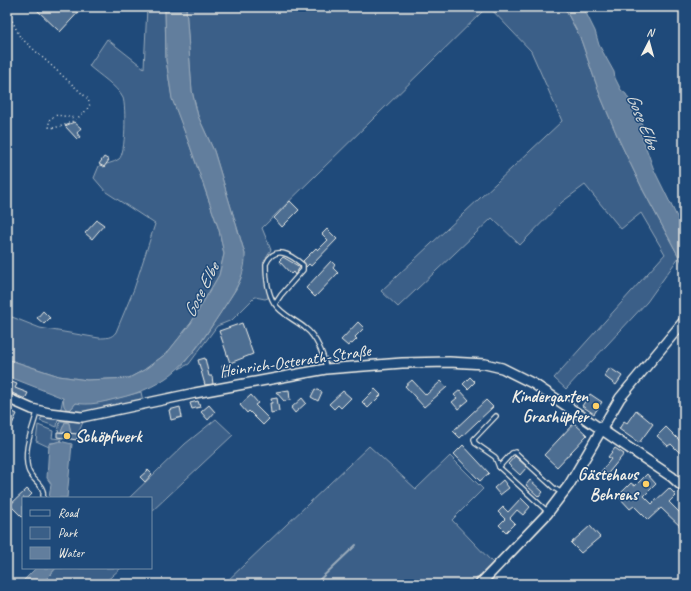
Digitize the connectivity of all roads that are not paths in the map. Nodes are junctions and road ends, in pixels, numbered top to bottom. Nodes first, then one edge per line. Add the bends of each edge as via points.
1 (275, 304) junction
2 (684, 321) edge
3 (326, 370) junction
4 (7, 398) edge
5 (38, 410) junction
6 (496, 416) dead end
7 (600, 430) junction
8 (499, 467) junction
9 (684, 488) edge
10 (562, 494) junction
11 (43, 497) edge
12 (548, 513) junction
13 (480, 584) edge

1 - 1 lane via 270,292 266,264 272,256 284,253 291,255 303,265 304,270
1 - 3 lane via 310,332 325,362
2 - 7 street via 620,398
3 - 5 street, Heinrich-Osterath-Straße via 202,392 90,416 68,416
3 - 7 street, Heinrich-Osterath-Straße via 410,363 485,364 502,368 534,384
4 - 5 street, Heinrich-Osterath-Straße
5 - 11 lane via 29,434 26,452 28,470 42,488
6 - 8 lane via 474,439 474,443 495,457
7 - 9 street, Heinrich-Osterath-Straße via 672,477
7 - 10 street
8 - 10 lane via 515,452
8 - 12 lane
10 - 12 street
12 - 13 street

